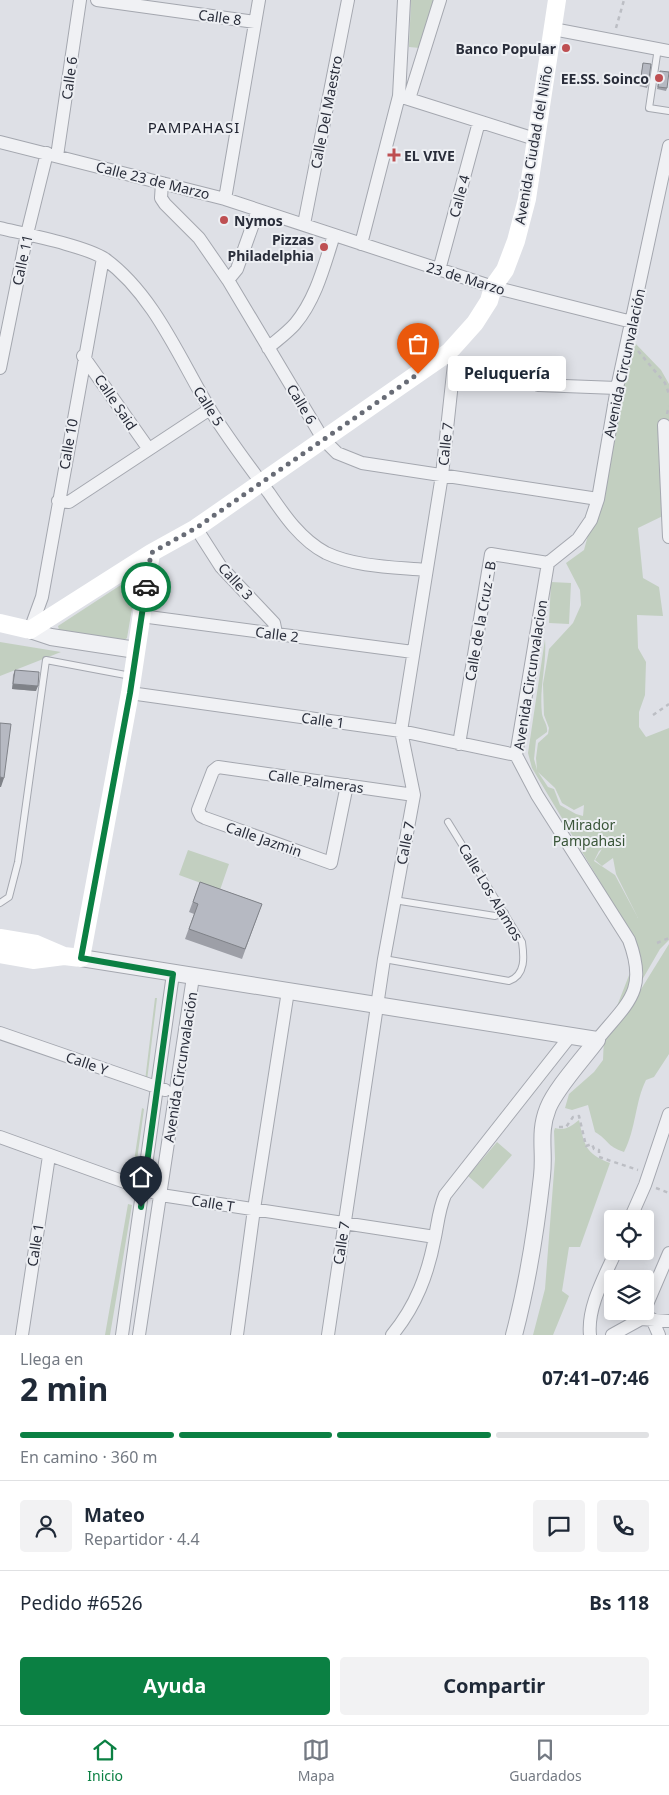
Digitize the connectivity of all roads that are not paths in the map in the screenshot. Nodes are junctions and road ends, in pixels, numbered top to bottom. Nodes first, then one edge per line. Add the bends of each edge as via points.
1 (80, 0) edge
2 (97, 0) edge
3 (259, 0) edge
4 (348, 0) edge
5 (404, 0) edge
6 (440, 0) edge
7 (557, 0) edge
8 (255, 22) junction
9 (553, 29) junction
10 (664, 49) edge
11 (404, 97) junction
12 (669, 111) edge
13 (479, 122) junction
14 (535, 139) junction
15 (0, 142) edge
16 (669, 146) edge
17 (52, 154) junction
18 (162, 183) junction
19 (226, 199) junction
20 (258, 210) junction
21 (304, 224) junction
22 (0, 228) edge
23 (27, 234) junction
24 (334, 235) junction
25 (362, 244) junction
26 (102, 258) junction
27 (439, 270) junction
28 (228, 280) junction
29 (493, 287) junction
30 (632, 322) junction
31 (268, 348) junction
32 (449, 352) junction
33 (83, 356) junction
34 (0, 368) edge
35 (538, 385) dead end
36 (617, 388) junction
37 (210, 409) junction
38 (664, 425) dead end
39 (323, 438) junction
40 (148, 448) junction
41 (442, 475) junction
42 (261, 483) junction
43 (598, 499) junction
44 (58, 501) junction
45 (196, 528) junction
46 (669, 537) edge
47 (151, 553) junction
48 (548, 564) junction
49 (426, 570) junction
50 (141, 616) junction
51 (0, 623) edge
52 (30, 630) junction
53 (276, 634) junction
54 (136, 650) junction
55 (413, 652) junction
56 (131, 684) junction
57 (401, 731) junction
58 (459, 744) junction
59 (516, 755) junction
60 (347, 785) junction
61 (414, 795) junction
62 (199, 813) joint
63 (448, 822) dead end
64 (394, 900) junction
65 (0, 903) edge
66 (505, 913) junction
67 (0, 938) edge
68 (0, 954) edge
69 (73, 957) junction
70 (384, 959) junction
71 (173, 974) junction
72 (193, 978) junction
73 (288, 991) junction
74 (379, 1005) junction
75 (0, 1033) edge
76 (571, 1035) junction
77 (597, 1040) junction
78 (159, 1088) junction
79 (175, 1093) junction
80 (669, 1114) edge
81 (0, 1137) edge
82 (49, 1156) junction
83 (143, 1189) junction
84 (161, 1195) junction
85 (254, 1209) junction
86 (634, 1210) edge
87 (344, 1224) junction
88 (435, 1237) junction
89 (669, 1253) edge
90 (612, 1260) edge
91 (654, 1293) edge
92 (654, 1317) edge
93 (638, 1320) edge
94 (649, 1320) edge
95 (669, 1320) edge
96 (22, 1335) edge
97 (122, 1335) edge
98 (140, 1335) edge
99 (237, 1335) edge
100 (328, 1335) edge
101 (392, 1335) edge
102 (514, 1335) edge
103 (590, 1335) edge
104 (612, 1335) edge
105 (659, 1335) edge

1 - 17 street, Calle 6
2 - 8 street, Calle 8
3 - 8 street
4 - 21 street, Calle Del Maestro
5 - 11 street
6 - 11 street
7 - 9 main road, Avenida Ciudad del Niño
8 - 19 street
9 - 10 street
9 - 14 main road, Avenida Ciudad del Niño
10 - 12 lane via 649,108
11 - 13 street
11 - 25 street
13 - 14 street
13 - 27 street, Calle 4
14 - 29 main road, Avenida Ciudad del Niño via 516,241
15 - 17 street, Calle 23 de Marzo
16 - 30 street, Avenida Circunvalación
17 - 18 street, Calle 23 de Marzo
17 - 23 street, Calle 11
18 - 19 street, Calle 23 de Marzo
18 - 28 street, Calle 6 via 161,198 165,204 199,238
19 - 20 street, Calle 23 de Marzo
20 - 21 street, Calle 23 de Marzo
20 - 28 street via 237,269
21 - 24 street, 23 de Marzo
22 - 23 street, Calle 5
23 - 26 street, Calle 5
23 - 34 street, Calle 11
24 - 25 street, 23 de Marzo
24 - 31 street via 307,308 294,326
25 - 27 street, 23 de Marzo
26 - 33 street, Calle 10
26 - 37 street, Calle 5 via 147,303
27 - 29 street, 23 de Marzo
28 - 31 street, Calle 6
29 - 30 street, 23 de Marzo
29 - 32 main road, Avenida Ciudad del Niño via 489,301 475,323
30 - 36 street, Avenida Circunvalación
31 - 39 street, Calle 6
32 - 39 main road, Avenida Ciudad del Niño
32 - 41 street, Calle 7 via 454,364
33 - 40 street, Calle Said
33 - 44 street, Calle 10
35 - 36 street
36 - 43 street, Avenida Circunvalación
37 - 40 street
37 - 42 street, Calle 5
38 - 46 street
39 - 41 street, Calle 6 via 349,460
39 - 42 main road, Avenida Ciudad del Niño
40 - 44 street via 69,502
41 - 43 street, Calle 6
41 - 49 street, Calle 7
42 - 45 main road, Avenida Ciudad del Niño
42 - 49 street, Calle 5 via 288,520 326,553 367,565
43 - 48 street, Avenida Circunvalación via 591,520 578,539
44 - 52 street, Calle 10 via 42,597
45 - 47 main road, Avenida Ciudad del Niño
45 - 53 street, Calle 3 via 221,567 274,622
47 - 50 main road
47 - 52 main road, Avenida Ciudad del Niño
48 - 58 street, Calle de la Cruz - B via 491,554
48 - 59 street, Avenida Circunvalacion
49 - 55 street, Calle 7
50 - 53 street, Calle 2
50 - 54 main road
51 - 52 main road
52 - 54 street via 50,637
53 - 55 street, Calle 2
54 - 56 main road
55 - 57 street, Calle 7
56 - 57 street, Calle 1
56 - 65 lane via 46,660 18,862 9,897
56 - 69 main road
57 - 58 street, Calle 1
57 - 61 street, Calle 7
58 - 59 street, Calle 1
59 - 77 street, Avenida Circunvalacion via 537,795 629,940 637,961 633,996
60 - 61 street, Calle Palmeras
60 - 62 street, Calle Palmeras via 218,767 212,771 198,805
60 - 62 street, Calle Jazmin via 331,863 205,818
61 - 64 street, Calle 7
63 - 66 lane, Calle Los Alamos
64 - 66 lane via 495,916
64 - 70 street, Calle 7
66 - 70 lane, Calle Los Alamos via 522,942 524,958 521,972 510,981
67 - 69 main road via 36,944
68 - 69 main road via 33,960
69 - 71 street
70 - 74 street, Calle 7
71 - 72 street
71 - 78 street, Avenida Circunvalación
72 - 73 street
72 - 79 street, Avenida Circunvalación
73 - 74 street
73 - 85 street
74 - 76 street
74 - 87 street, Calle 7
75 - 78 street, Calle Y
76 - 77 street
76 - 88 street via 444,1195 438,1210
77 - 102 street via 553,1099 541,1128 542,1172 536,1224 527,1283
78 - 79 street, Calle Y
78 - 83 street, Avenida Circunvalación
79 - 84 street, Avenida Circunvalación
80 - 86 street
81 - 82 street, Calle T
82 - 83 street, Calle T
82 - 96 street, Calle 1
83 - 84 street, Calle T
83 - 97 street, Avenida Circunvalación
84 - 85 street, Calle T
84 - 98 street, Avenida Circunvalación
85 - 87 street, Calle T
85 - 99 street
87 - 88 street, Calle T
87 - 100 street, Calle 7
88 - 101 street via 414,1305
89 - 91 street
90 - 103 street via 597,1295 589,1326
92 - 95 street
93 - 104 street
94 - 105 street

